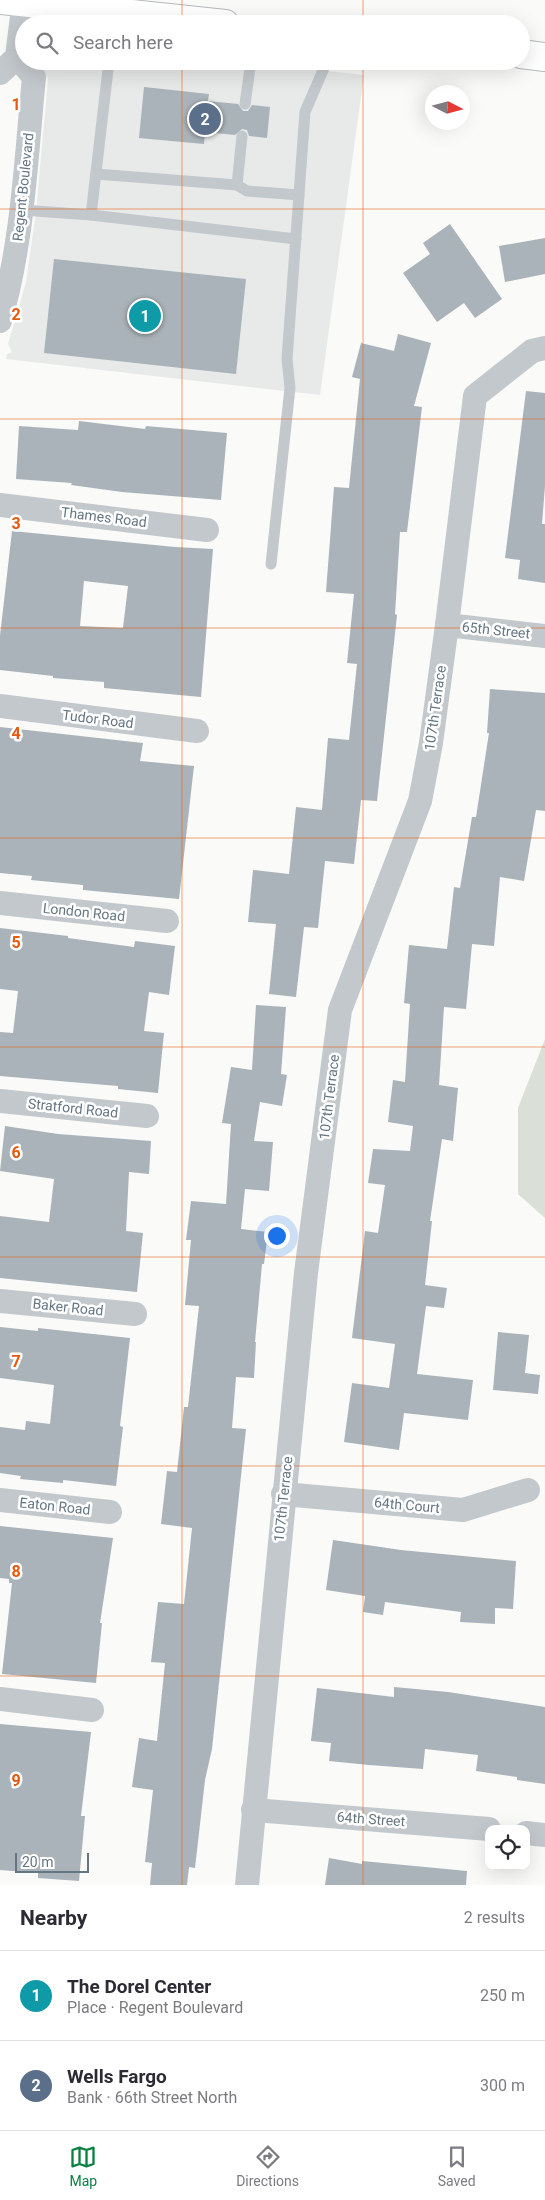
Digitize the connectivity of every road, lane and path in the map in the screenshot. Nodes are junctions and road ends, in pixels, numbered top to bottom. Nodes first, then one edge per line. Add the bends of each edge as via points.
1 (17, 1) edge
2 (17, 15) edge
3 (97, 15) edge
4 (530, 55) edge
5 (545, 56) edge
6 (15, 60) edge
7 (27, 70) edge
8 (108, 70) edge
9 (250, 70) edge
10 (323, 70) edge
11 (0, 74) edge
12 (245, 104) dead end
13 (242, 136) dead end
14 (96, 174) junction
15 (237, 185) junction
16 (299, 195) junction
17 (22, 210) junction
18 (92, 215) junction
19 (296, 239) junction
20 (0, 321) edge
21 (539, 349) edge
22 (0, 504) edge
23 (207, 530) dead end
24 (271, 564) dead end
25 (447, 625) junction
26 (545, 636) edge
27 (0, 706) edge
28 (197, 731) dead end
29 (0, 903) edge
30 (167, 921) dead end
31 (0, 1101) edge
32 (147, 1116) dead end
33 (0, 1301) edge
34 (135, 1314) dead end
35 (528, 1490) dead end
36 (283, 1494) junction
37 (0, 1500) edge
38 (110, 1512) dead end
39 (0, 1699) edge
40 (92, 1710) dead end
41 (253, 1810) junction
42 (485, 1829) edge
43 (530, 1833) edge
44 (545, 1835) edge
45 (246, 1885) edge

1 - 2 street
1 - 3 main road
4 - 5 main road
6 - 11 street
7 - 17 street, Regent Boulevard via 34,78
8 - 14 lane
9 - 12 lane
10 - 16 lane via 306,112
13 - 15 lane
14 - 15 lane
14 - 18 lane
15 - 16 lane via 247,191
16 - 19 lane
17 - 18 lane
17 - 20 street, Regent Boulevard via 12,281
18 - 19 lane
19 - 24 lane via 286,359 290,388
21 - 25 street, 107th Terrace via 475,396
22 - 23 street, Thames Road
25 - 26 street, 65th Street
25 - 36 street, 107th Terrace via 420,801 340,1010 306,1273
27 - 28 street, Tudor Road
29 - 30 street, London Road
31 - 32 street, Stratford Road
33 - 34 street, Baker Road
35 - 36 street, 64th Court via 463,1510
36 - 41 street, 107th Terrace
37 - 38 street, Eaton Road
39 - 40 street
41 - 42 street, 64th Street
41 - 45 street, 107th Terrace
43 - 44 street

